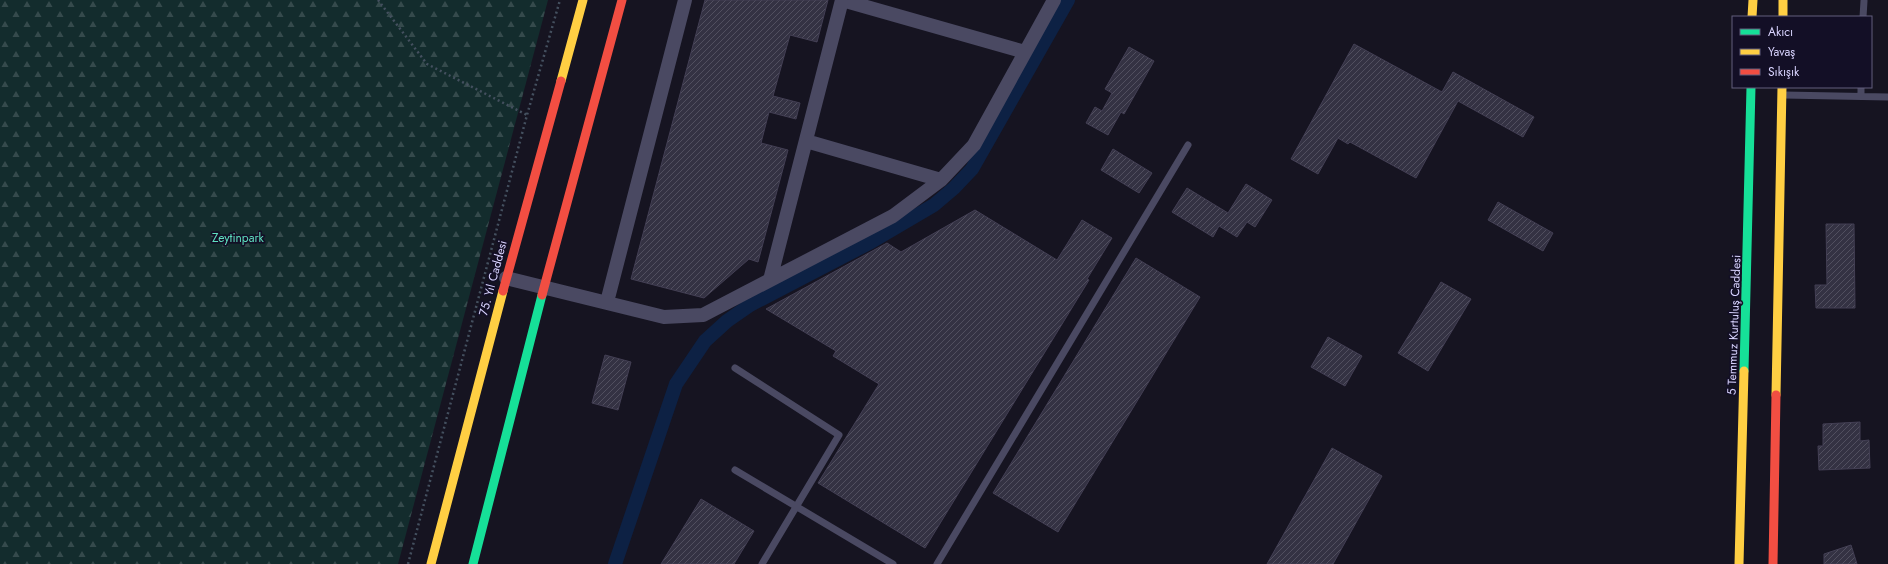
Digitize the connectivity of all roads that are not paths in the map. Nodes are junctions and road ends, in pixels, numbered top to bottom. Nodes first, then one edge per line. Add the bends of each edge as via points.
1 (583, 0) edge
2 (622, 0) edge
3 (685, 0) edge
4 (842, 0) edge
5 (1054, 0) edge
6 (1753, 0) edge
7 (1783, 0) edge
8 (1864, 1) dead end
9 (1752, 16) edge
10 (1783, 16) edge
11 (1863, 16) edge
12 (1024, 52) junction
13 (1751, 88) edge
14 (1861, 88) edge
15 (1782, 91) edge
16 (1860, 96) junction
17 (1888, 97) edge
18 (806, 141) junction
19 (1188, 145) dead end
20 (941, 180) junction
21 (506, 278) junction
22 (770, 280) junction
23 (544, 288) junction
24 (607, 302) junction
25 (735, 368) dead end
26 (735, 470) dead end
27 (797, 507) junction
28 (431, 564) edge
29 (473, 564) edge
30 (762, 564) edge
31 (894, 564) edge
32 (937, 564) edge
33 (1739, 564) edge
34 (1773, 564) edge

1 - 21 main road, 75. Yıl Caddesi
2 - 23 main road
3 - 24 street
4 - 12 street
4 - 18 street
5 - 12 street
6 - 9 main road
7 - 10 main road
8 - 11 lane
12 - 20 street via 974,145
13 - 33 main road, 5 Temmuz Kurtuluş Caddesi
14 - 16 lane
15 - 16 lane
15 - 34 main road
16 - 17 lane
18 - 20 street
18 - 22 street
19 - 32 lane
20 - 22 street via 893,216
21 - 23 street
21 - 28 main road, 75. Yıl Caddesi
22 - 24 street via 703,315 664,317
23 - 24 street
23 - 29 main road
25 - 27 lane via 839,435
26 - 27 lane
27 - 30 lane
27 - 31 lane

